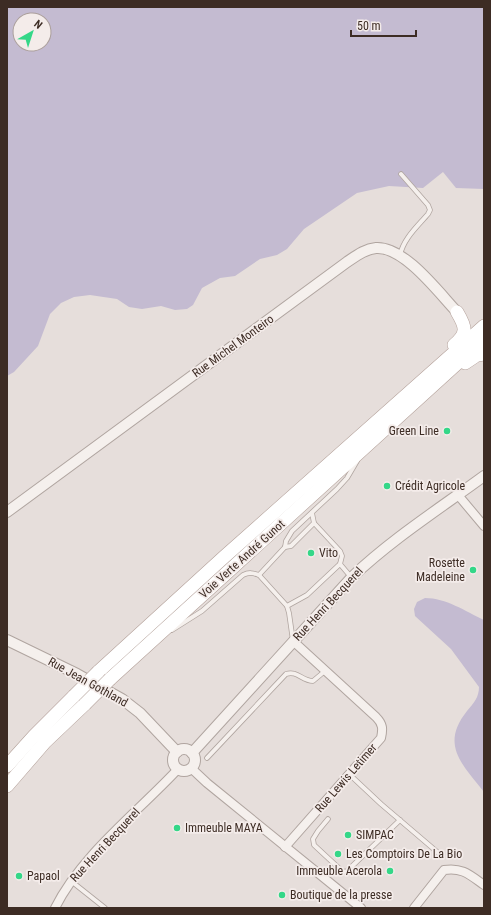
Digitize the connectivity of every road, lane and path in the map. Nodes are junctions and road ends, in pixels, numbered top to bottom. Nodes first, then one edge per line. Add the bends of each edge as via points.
1 (401, 174) dead end
2 (400, 255) junction
3 (457, 312) junction
4 (484, 321) edge
5 (484, 326) edge
6 (484, 339) edge
7 (484, 354) edge
8 (416, 393) junction
9 (370, 442) junction
10 (484, 476) edge
11 (458, 495) junction
12 (7, 512) edge
13 (312, 513) junction
14 (314, 523) junction
15 (484, 526) edge
16 (285, 547) junction
17 (340, 564) junction
18 (259, 575) junction
19 (352, 577) junction
20 (286, 606) junction
21 (7, 640) edge
22 (293, 641) junction
23 (148, 645) junction
24 (325, 671) junction
25 (177, 752) junction
26 (192, 753) junction
27 (206, 758) dead end
28 (7, 766) edge
29 (192, 768) junction
30 (178, 769) junction
31 (349, 774) junction
32 (7, 786) edge
33 (328, 819) dead end
34 (400, 820) junction
35 (285, 847) junction
36 (442, 856) dead end
37 (71, 881) junction
38 (484, 884) edge
39 (55, 908) edge
40 (105, 908) edge
41 (361, 908) edge
42 (414, 908) edge

1 - 2 lane via 430,210 406,238
2 - 3 street, Rue Michel Monteiro
2 - 12 street, Rue Michel Monteiro via 384,249 374,249 348,262
3 - 4 main road via 471,320
3 - 8 main road via 465,330 462,337 417,380
5 - 8 main road, Voie Verte André Gunot
6 - 8 main road, Voie Verte André Gunot
7 - 8 main road via 472,358 432,392
8 - 9 main road, Voie Verte André Gunot
8 - 28 main road, Voie Verte André Gunot, bridge via 224,556 98,672
9 - 13 lane via 347,478
9 - 23 main road, Voie Verte André Gunot
10 - 11 street, Rue Henri Becquerel
11 - 15 street
11 - 19 street, Rue Henri Becquerel via 377,553
13 - 14 lane
13 - 16 lane via 292,531
14 - 16 lane via 291,546
14 - 17 lane via 340,551
16 - 18 lane
17 - 19 lane
17 - 20 lane via 307,595
18 - 20 lane
18 - 23 lane via 252,572 243,575 202,611
19 - 22 street, Rue Henri Becquerel
20 - 22 lane
21 - 25 street, Rue Jean Gothland via 122,699 140,713
22 - 24 street, Rue Lewis Letimer
22 - 26 street, Rue Henri Becquerel
23 - 32 main road, Voie Verte André Gunot, bridge via 45,742
24 - 27 lane via 312,681 305,680 295,673 286,674
24 - 31 street, Rue Lewis Letimer via 376,717 382,727 381,738
25 - 26 street via 183,750
25 - 30 street via 173,761
26 - 29 street
29 - 30 street via 185,771
29 - 35 street
30 - 37 street, Rue Henri Becquerel via 126,820
31 - 34 lane
31 - 35 street, Rue Lewis Letimer
33 - 34 lane via 313,839 314,845 346,872
34 - 36 lane
35 - 41 street
37 - 39 street, Rue Henri Becquerel
37 - 40 lane
38 - 42 street via 466,872 454,868 444,870

